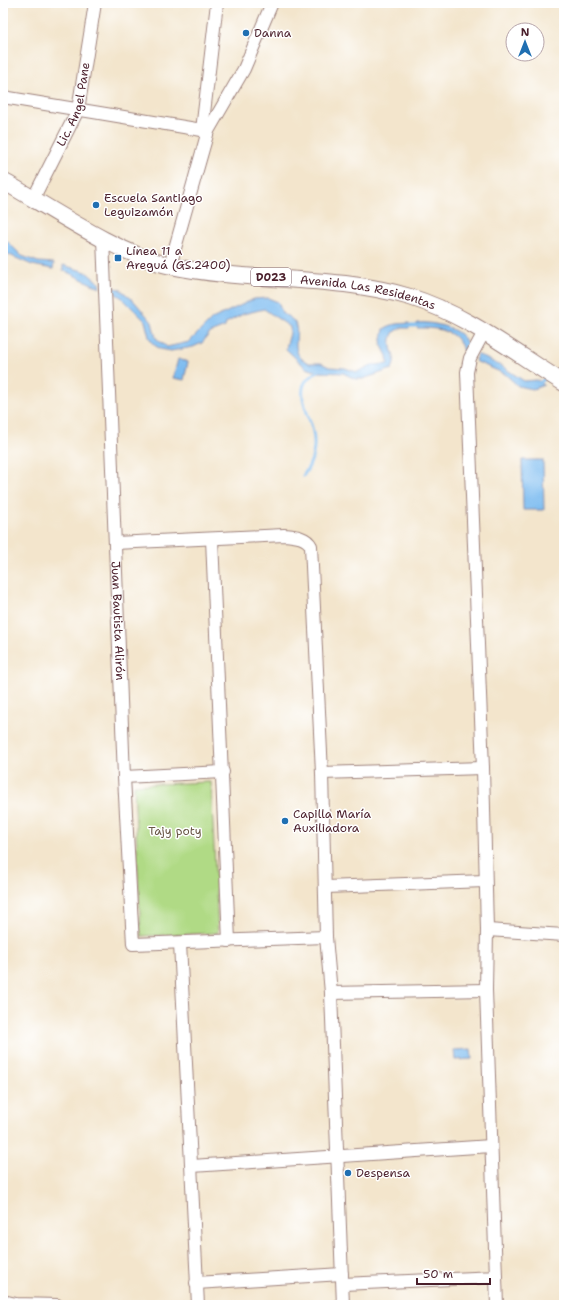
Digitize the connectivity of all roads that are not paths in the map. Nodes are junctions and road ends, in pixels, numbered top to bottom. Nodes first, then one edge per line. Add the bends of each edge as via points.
1 (95, 3) edge
2 (217, 3) edge
3 (272, 3) edge
4 (3, 97) edge
5 (78, 110) junction
6 (205, 130) junction
7 (3, 181) edge
8 (33, 198) junction
9 (103, 238) junction
10 (170, 266) junction
11 (484, 332) junction
12 (564, 383) edge
13 (212, 539) junction
14 (115, 543) junction
15 (483, 768) junction
16 (223, 772) junction
17 (322, 773) junction
18 (124, 778) junction
19 (485, 881) junction
20 (326, 887) junction
21 (487, 930) junction
22 (564, 935) edge
23 (326, 937) junction
24 (229, 941) junction
25 (180, 943) junction
26 (486, 990) junction
27 (331, 993) junction
28 (491, 1146) junction
29 (338, 1156) junction
30 (192, 1166) junction
31 (496, 1277) junction
32 (342, 1279) junction
33 (196, 1283) junction
34 (3, 1301) edge
35 (57, 1304) edge
36 (198, 1305) edge
37 (343, 1305) edge
38 (497, 1305) edge

1 - 5 street, Lic. Angel Pane
2 - 6 street
3 - 6 street via 244,69
4 - 5 street
5 - 6 street
5 - 8 street, Lic. Angel Pane
6 - 10 street
7 - 8 main road, Avenida Las Residentas / D023
8 - 9 main road, Avenida Las Residentas / D023
9 - 10 main road, Avenida Las Residentas / D023 via 133,253
9 - 14 street, Juan Bautista Alirón
10 - 11 main road, Avenida Las Residentas / D023 via 360,286 411,297
11 - 12 main road, Avenida Las Residentas / D023
11 - 15 street via 472,354 467,372
13 - 14 street
13 - 16 street
13 - 17 street via 284,535 299,537 308,541 311,546
14 - 18 street, Juan Bautista Alirón
15 - 17 street
15 - 19 street
16 - 18 street
16 - 24 street
17 - 20 street
18 - 25 street, Juan Bautista Alirón via 133,944
19 - 20 street
19 - 21 street
20 - 23 street
21 - 22 street
21 - 26 street
23 - 24 street
23 - 27 street
24 - 25 street
25 - 30 street
26 - 27 street
26 - 28 street
27 - 29 street
28 - 29 street
28 - 31 street
29 - 30 street
29 - 32 street
30 - 33 street
31 - 32 street
31 - 38 street
32 - 33 street
32 - 37 street
33 - 36 street
34 - 35 street via 16,1304

